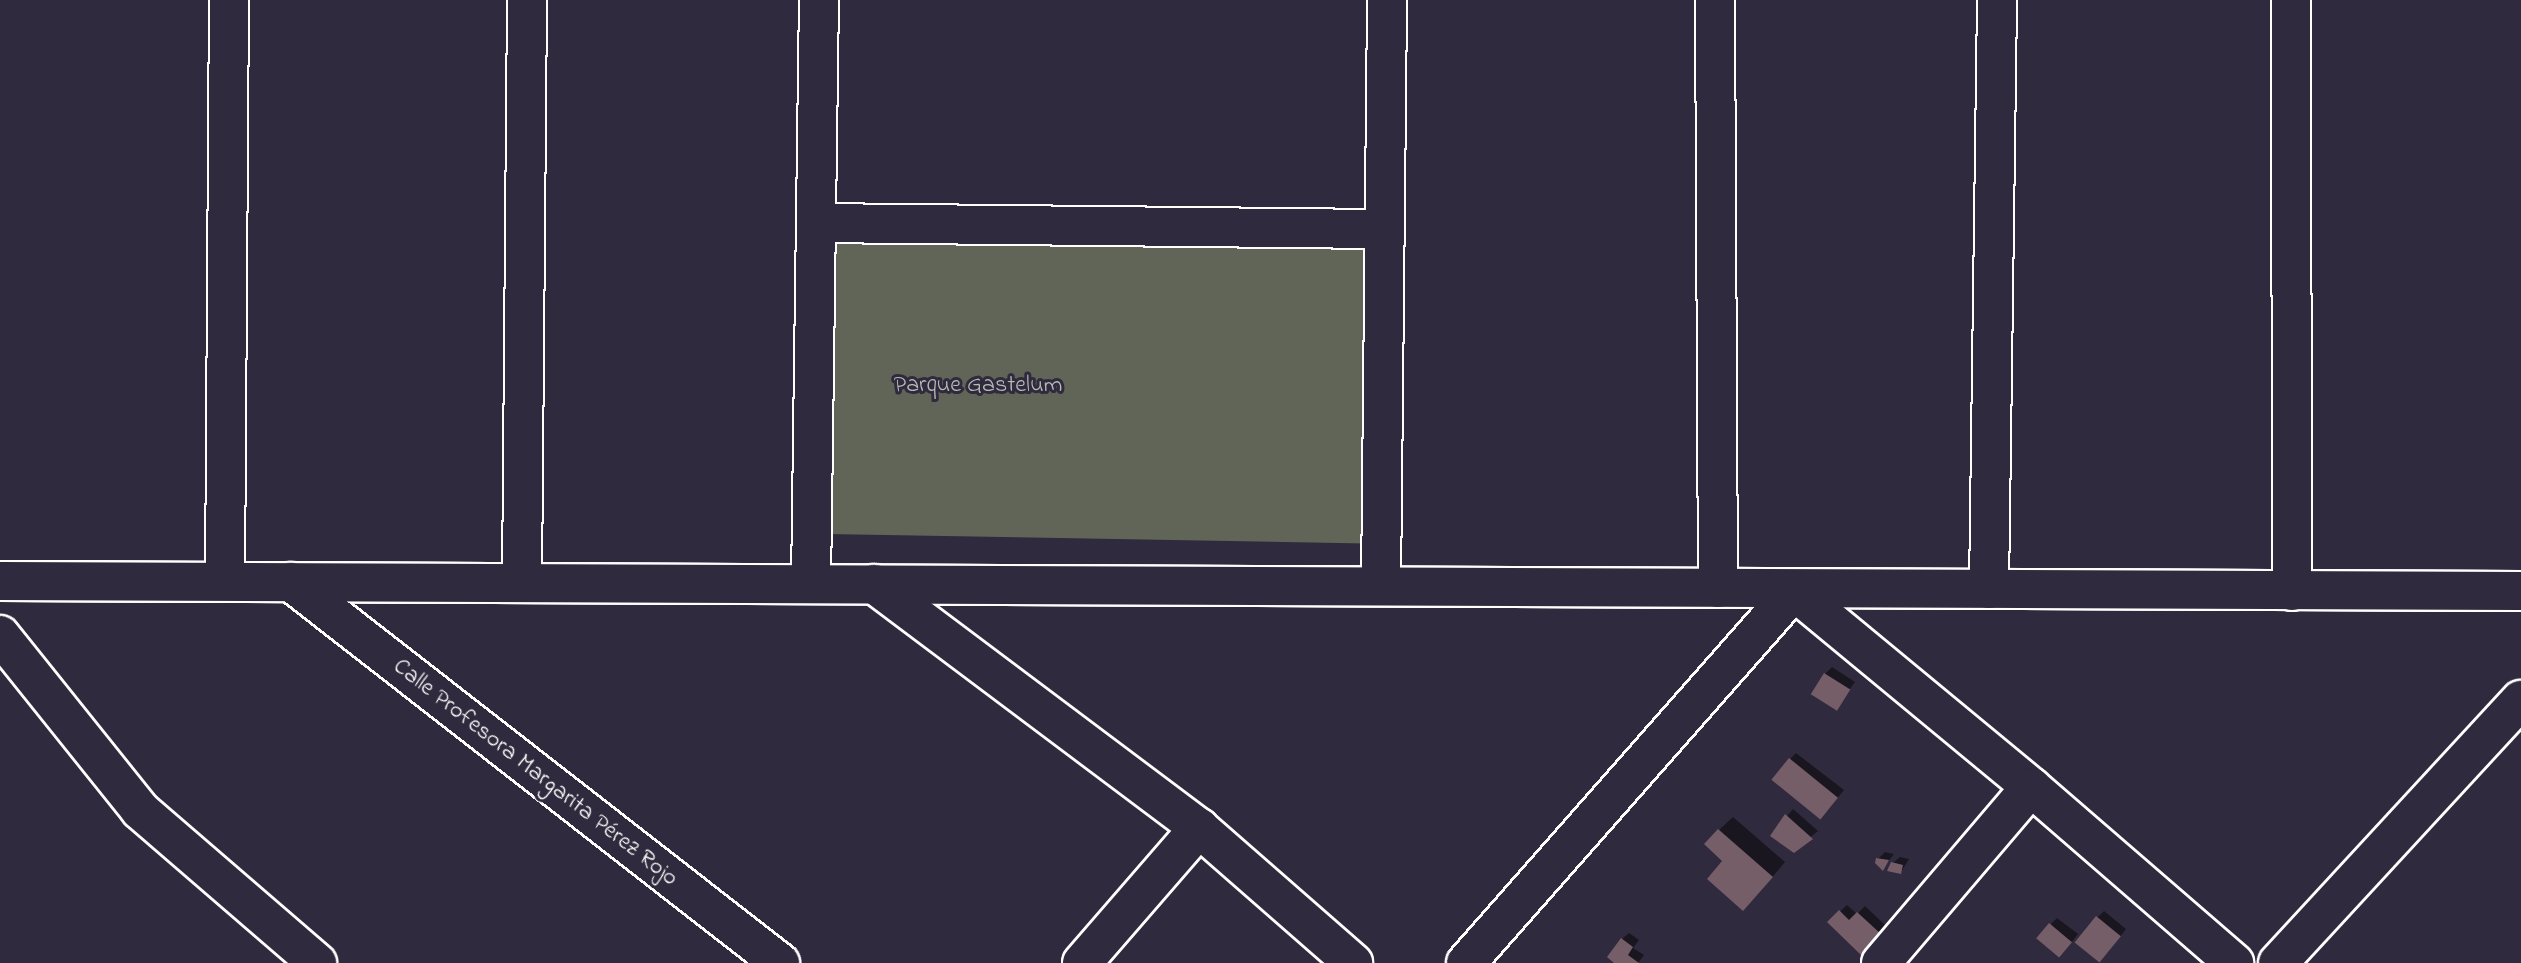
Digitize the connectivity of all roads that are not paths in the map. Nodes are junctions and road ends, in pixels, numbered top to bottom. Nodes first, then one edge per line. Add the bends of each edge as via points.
1 (229, 0) edge
2 (527, 0) edge
3 (819, 0) edge
4 (1387, 0) edge
5 (1715, 0) edge
6 (1997, 0) edge
7 (2291, 0) edge
8 (816, 223) junction
9 (1384, 229) junction
10 (0, 581) edge
11 (225, 581) junction
12 (291, 582) junction
13 (522, 583) junction
14 (811, 584) junction
15 (874, 584) junction
16 (1381, 586) junction
17 (1718, 588) junction
18 (1989, 589) junction
19 (1779, 590) junction
20 (2292, 591) junction
21 (2521, 591) edge
22 (0, 635) edge
23 (2521, 700) edge
24 (2031, 787) junction
25 (1199, 828) junction
26 (317, 963) edge
27 (780, 963) edge
28 (1082, 963) edge
29 (1353, 963) edge
30 (1465, 963) edge
31 (1881, 963) edge
32 (2234, 963) edge
33 (2278, 963) edge

1 - 11 street
2 - 13 street
3 - 8 street
4 - 9 street
5 - 17 street
6 - 18 street
7 - 20 street
8 - 9 street
8 - 14 street
9 - 16 street
10 - 11 street
11 - 12 street
12 - 13 street
12 - 27 street, Calle Profesora Margarita Pérez Rojo
13 - 14 street
14 - 15 street
15 - 16 street
15 - 25 street
16 - 17 street
17 - 19 street
18 - 19 street
18 - 20 street
19 - 24 street
19 - 30 street
20 - 21 street
22 - 26 street via 140,810
23 - 33 street
24 - 31 street
24 - 32 street
25 - 28 street
25 - 29 street

